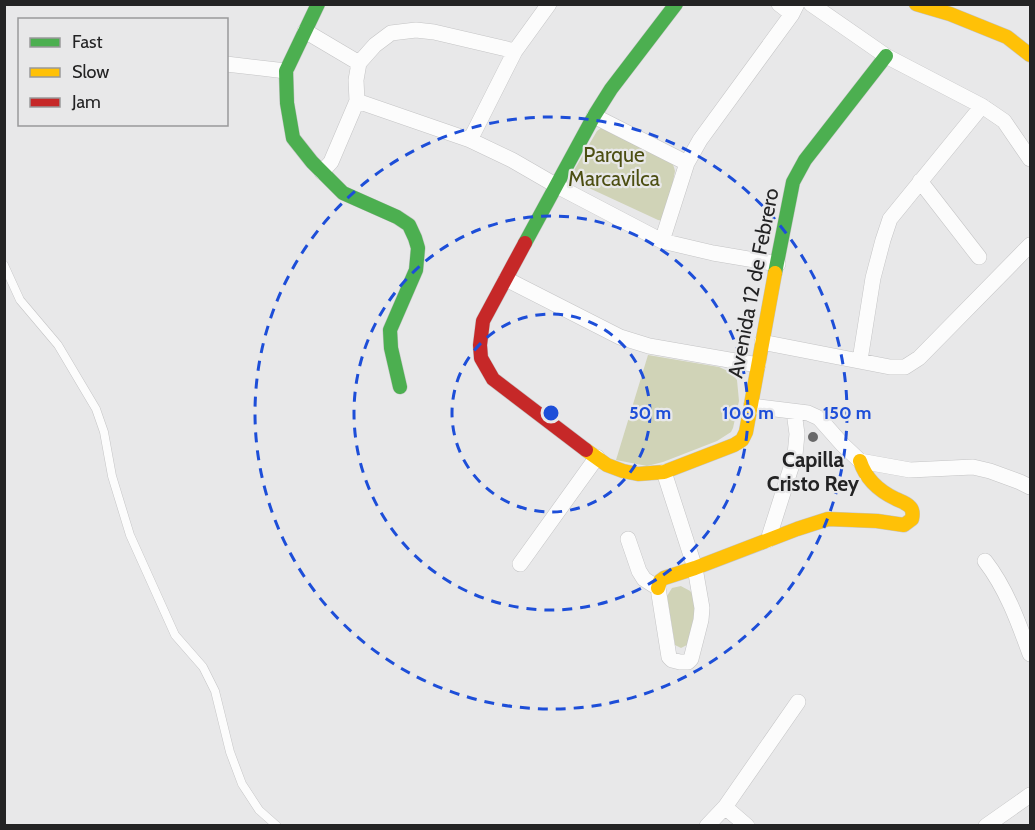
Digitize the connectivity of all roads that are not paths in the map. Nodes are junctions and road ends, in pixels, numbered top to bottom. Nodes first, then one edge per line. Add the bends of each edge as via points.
1 (318, 4) edge
2 (549, 4) edge
3 (676, 4) edge
4 (779, 4) edge
5 (811, 4) edge
6 (916, 4) edge
7 (794, 9) edge
8 (955, 9) edge
9 (304, 31) junction
10 (515, 51) junction
11 (886, 56) junction
12 (1030, 56) edge
13 (359, 63) junction
14 (228, 64) edge
15 (286, 71) junction
16 (357, 101) junction
17 (982, 106) junction
18 (594, 116) junction
19 (470, 140) junction
20 (1030, 159) edge
21 (687, 163) junction
22 (322, 172) junction
23 (920, 182) junction
24 (557, 186) junction
25 (662, 241) junction
26 (1030, 245) edge
27 (979, 257) dead end
28 (778, 264) junction
29 (4, 265) edge
30 (506, 279) junction
31 (762, 342) junction
32 (860, 360) junction
33 (758, 365) junction
34 (400, 387) dead end
35 (751, 406) junction
36 (794, 412) junction
37 (597, 457) junction
38 (860, 461) junction
39 (664, 472) junction
40 (1030, 487) edge
41 (628, 539) dead end
42 (768, 540) junction
43 (985, 561) dead end
44 (520, 564) dead end
45 (695, 568) junction
46 (658, 588) junction
47 (1030, 654) edge
48 (798, 702) dead end
49 (1030, 795) edge
50 (725, 807) junction
51 (277, 825) edge
52 (707, 825) edge
53 (747, 825) edge
54 (986, 825) edge

1 - 9 street
2 - 10 street
3 - 18 street, Avenida 12 de Febrero
4 - 7 street
5 - 11 street
6 - 8 street
7 - 21 street
8 - 12 street via 1007,37
9 - 13 street
9 - 15 street
10 - 13 street via 416,30 391,33
10 - 19 street
11 - 17 street
11 - 28 street, Avenida 12 de Febrero via 805,160 793,182
13 - 16 street
14 - 15 street
15 - 22 street via 293,138
16 - 19 street
16 - 22 street via 331,162
17 - 20 street via 1004,121
17 - 23 street
18 - 21 street
18 - 24 street, Avenida 12 de Febrero
19 - 24 street
21 - 25 street
22 - 34 street via 343,193 409,225 416,238 416,270 390,330
23 - 27 street
23 - 32 street via 890,219 873,278
24 - 25 street
24 - 30 street, Avenida 12 de Febrero
25 - 28 street
26 - 32 street via 906,367
28 - 31 street, Avenida 12 de Febrero
29 - 51 lane via 20,300 58,345 96,409 130,535 175,635 203,667 215,691 242,783 259,810
30 - 33 street via 620,337 649,346
30 - 37 street, Avenida 12 de Febrero via 483,321 479,343 486,369 493,379
31 - 32 street
31 - 33 street, Avenida 12 de Febrero
33 - 35 street, Avenida 12 de Febrero
35 - 36 street
35 - 39 street, Avenida 12 de Febrero via 742,440
36 - 38 street via 808,412 819,418
36 - 42 street via 795,455
37 - 39 street, Avenida 12 de Febrero via 624,471
37 - 44 street
38 - 40 street via 910,470 973,467
38 - 42 street via 872,484 910,506 912,519 904,525 828,519
39 - 45 street
41 - 46 street via 639,571
42 - 45 street
43 - 47 street via 997,576
45 - 46 street via 664,578
45 - 46 street via 701,620 688,662 680,663 669,657
48 - 50 street
49 - 54 street
50 - 52 street
50 - 53 street

